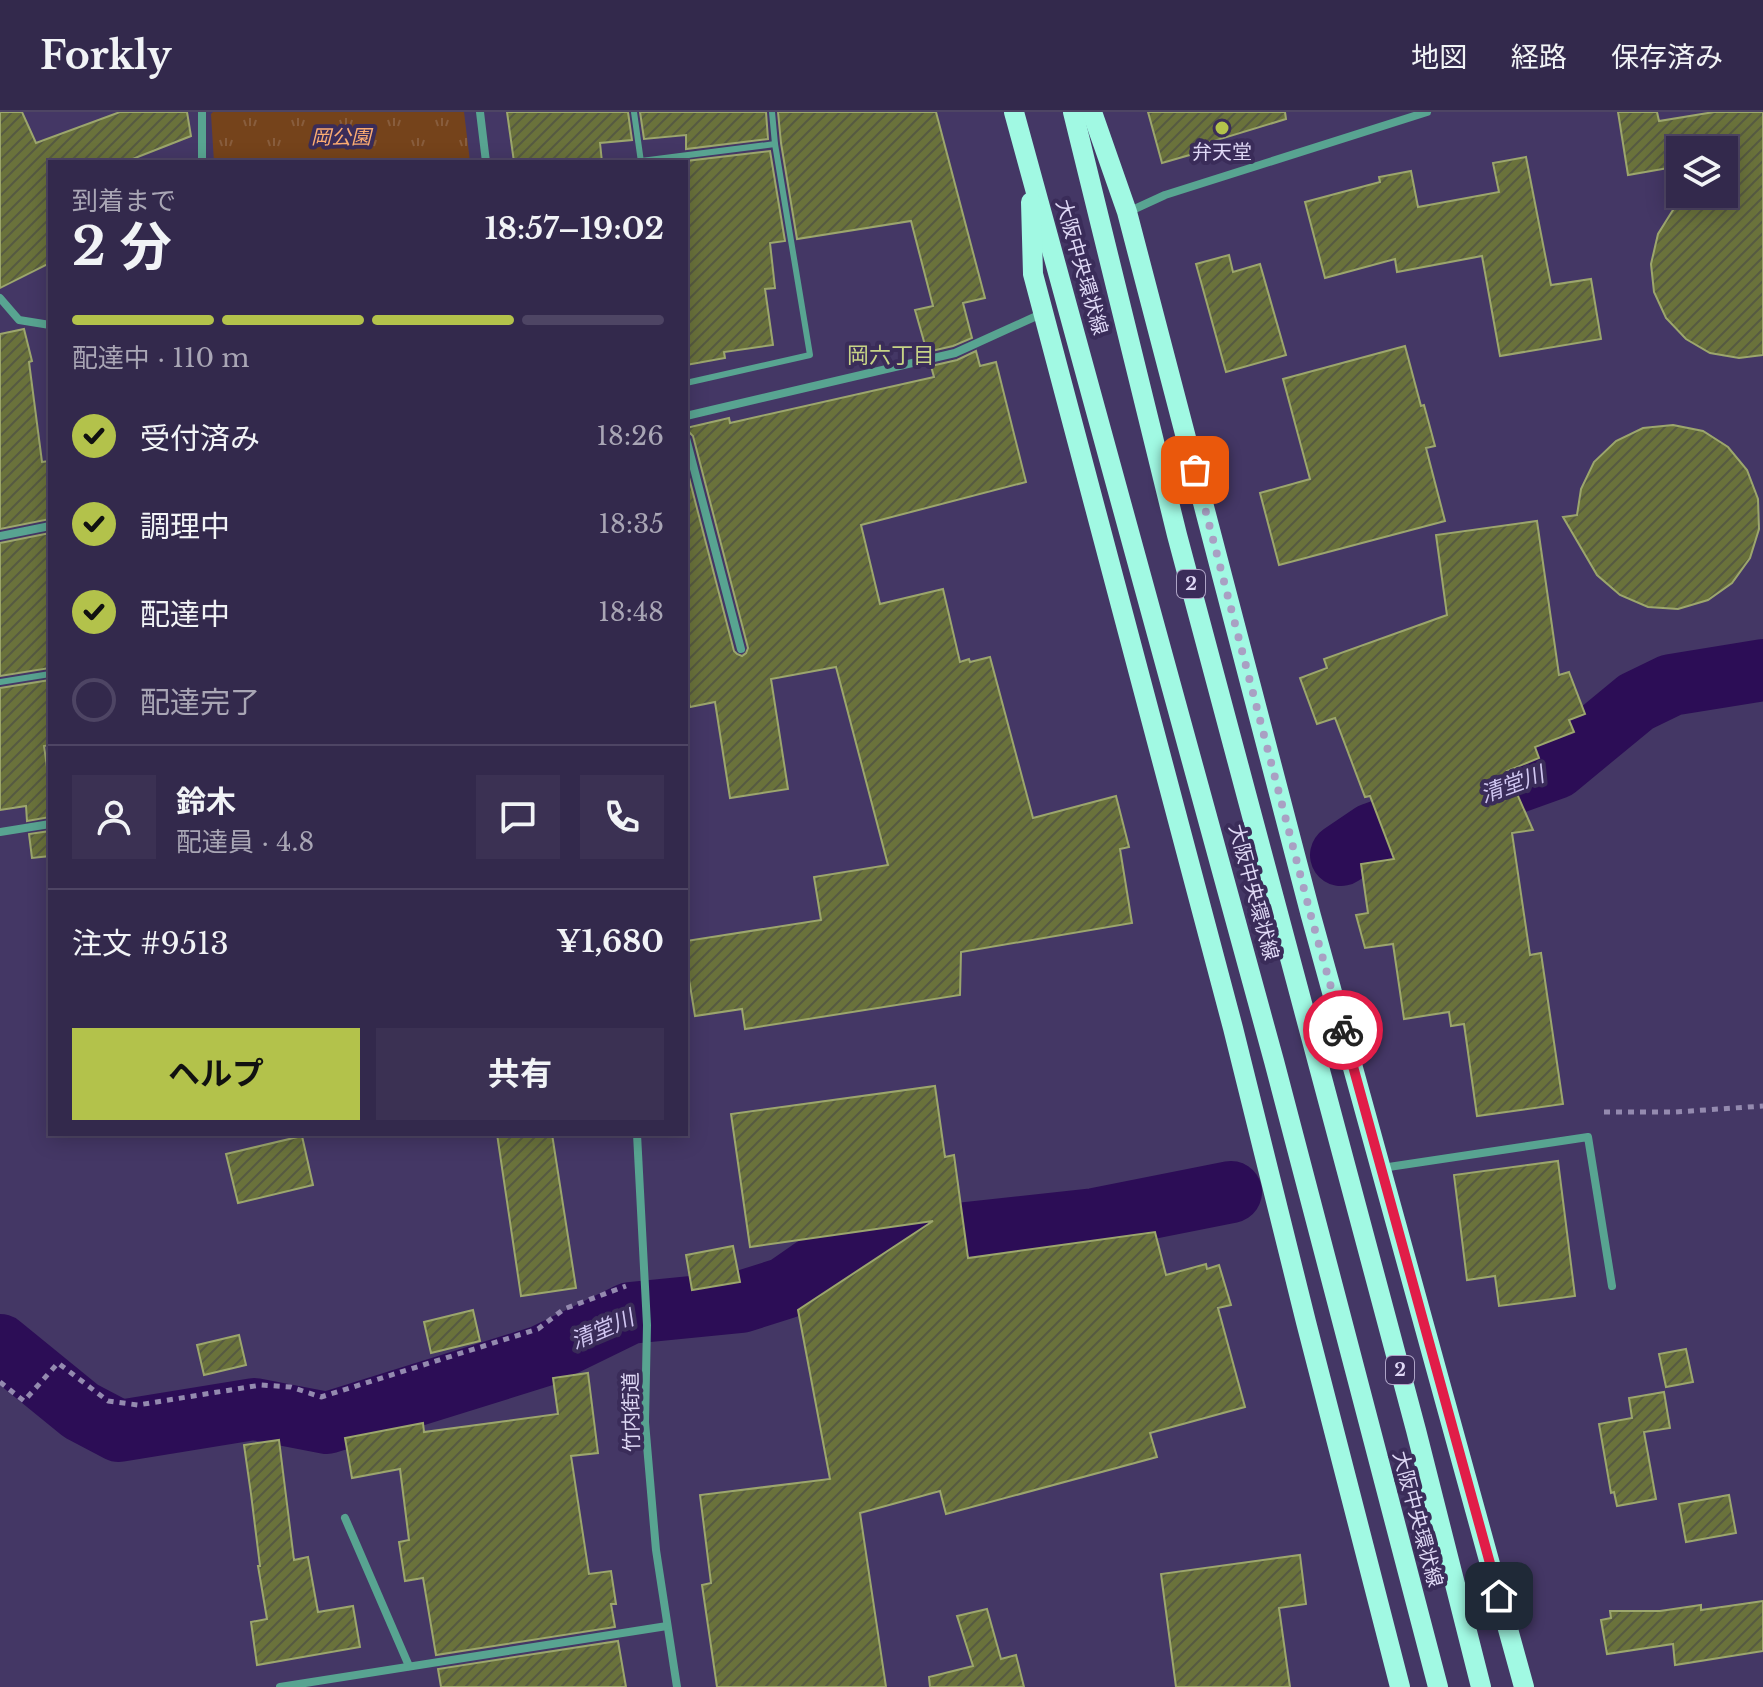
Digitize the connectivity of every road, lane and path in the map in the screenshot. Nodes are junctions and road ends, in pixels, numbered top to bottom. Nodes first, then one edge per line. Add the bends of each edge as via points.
1 (202, 112) edge
2 (480, 112) edge
3 (634, 112) edge
4 (772, 112) edge
5 (1014, 112) edge
6 (1073, 112) edge
7 (1092, 112) edge
8 (1427, 112) edge
9 (775, 144) junction
10 (202, 160) edge
11 (486, 160) edge
12 (641, 160) edge
13 (649, 160) edge
14 (1030, 170) junction
15 (1127, 212) junction
16 (0, 298) edge
17 (1043, 313) junction
18 (48, 325) edge
19 (688, 383) edge
20 (688, 416) edge
21 (688, 446) edge
22 (48, 526) edge
23 (0, 536) edge
24 (741, 649) dead end
25 (48, 674) edge
26 (0, 682) edge
27 (48, 824) edge
28 (0, 832) edge
29 (1763, 1106) edge
30 (1604, 1112) dead end
31 (637, 1136) edge
32 (1382, 1168) junction
33 (645, 1279) junction
34 (1612, 1286) dead end
35 (0, 1382) edge
36 (345, 1518) dead end
37 (667, 1626) junction
38 (409, 1666) junction
39 (280, 1687) edge
40 (677, 1687) edge
41 (1400, 1687) edge
42 (1438, 1687) edge
43 (1481, 1687) edge
44 (1524, 1687) edge

1 - 10 street
2 - 11 street
3 - 12 lane
4 - 9 lane
5 - 14 main road, 大阪中央環状線 / 2
6 - 43 main road, 大阪中央環状線 / 2 via 1177,535
7 - 15 main road
8 - 15 street via 1165,195
9 - 13 lane
9 - 19 lane via 810,355
14 - 17 main road via 1033,274
14 - 42 main road, 大阪中央環状線 / 2 via 1275,1064
15 - 32 main road
16 - 18 street via 19,320
17 - 20 street via 955,353
17 - 41 main road via 1233,1028
21 - 24 street
22 - 23 street
25 - 26 lane
27 - 28 street
29 - 30 path
31 - 33 street, 竹内街道
32 - 34 street via 1588,1137
32 - 44 main road
33 - 35 path via 564,1309 538,1329 321,1397 261,1385 138,1405 108,1401 58,1363 24,1401
33 - 37 street, 竹内街道 via 645,1422
36 - 38 street
37 - 38 street
37 - 40 street, 竹内街道
38 - 39 street

